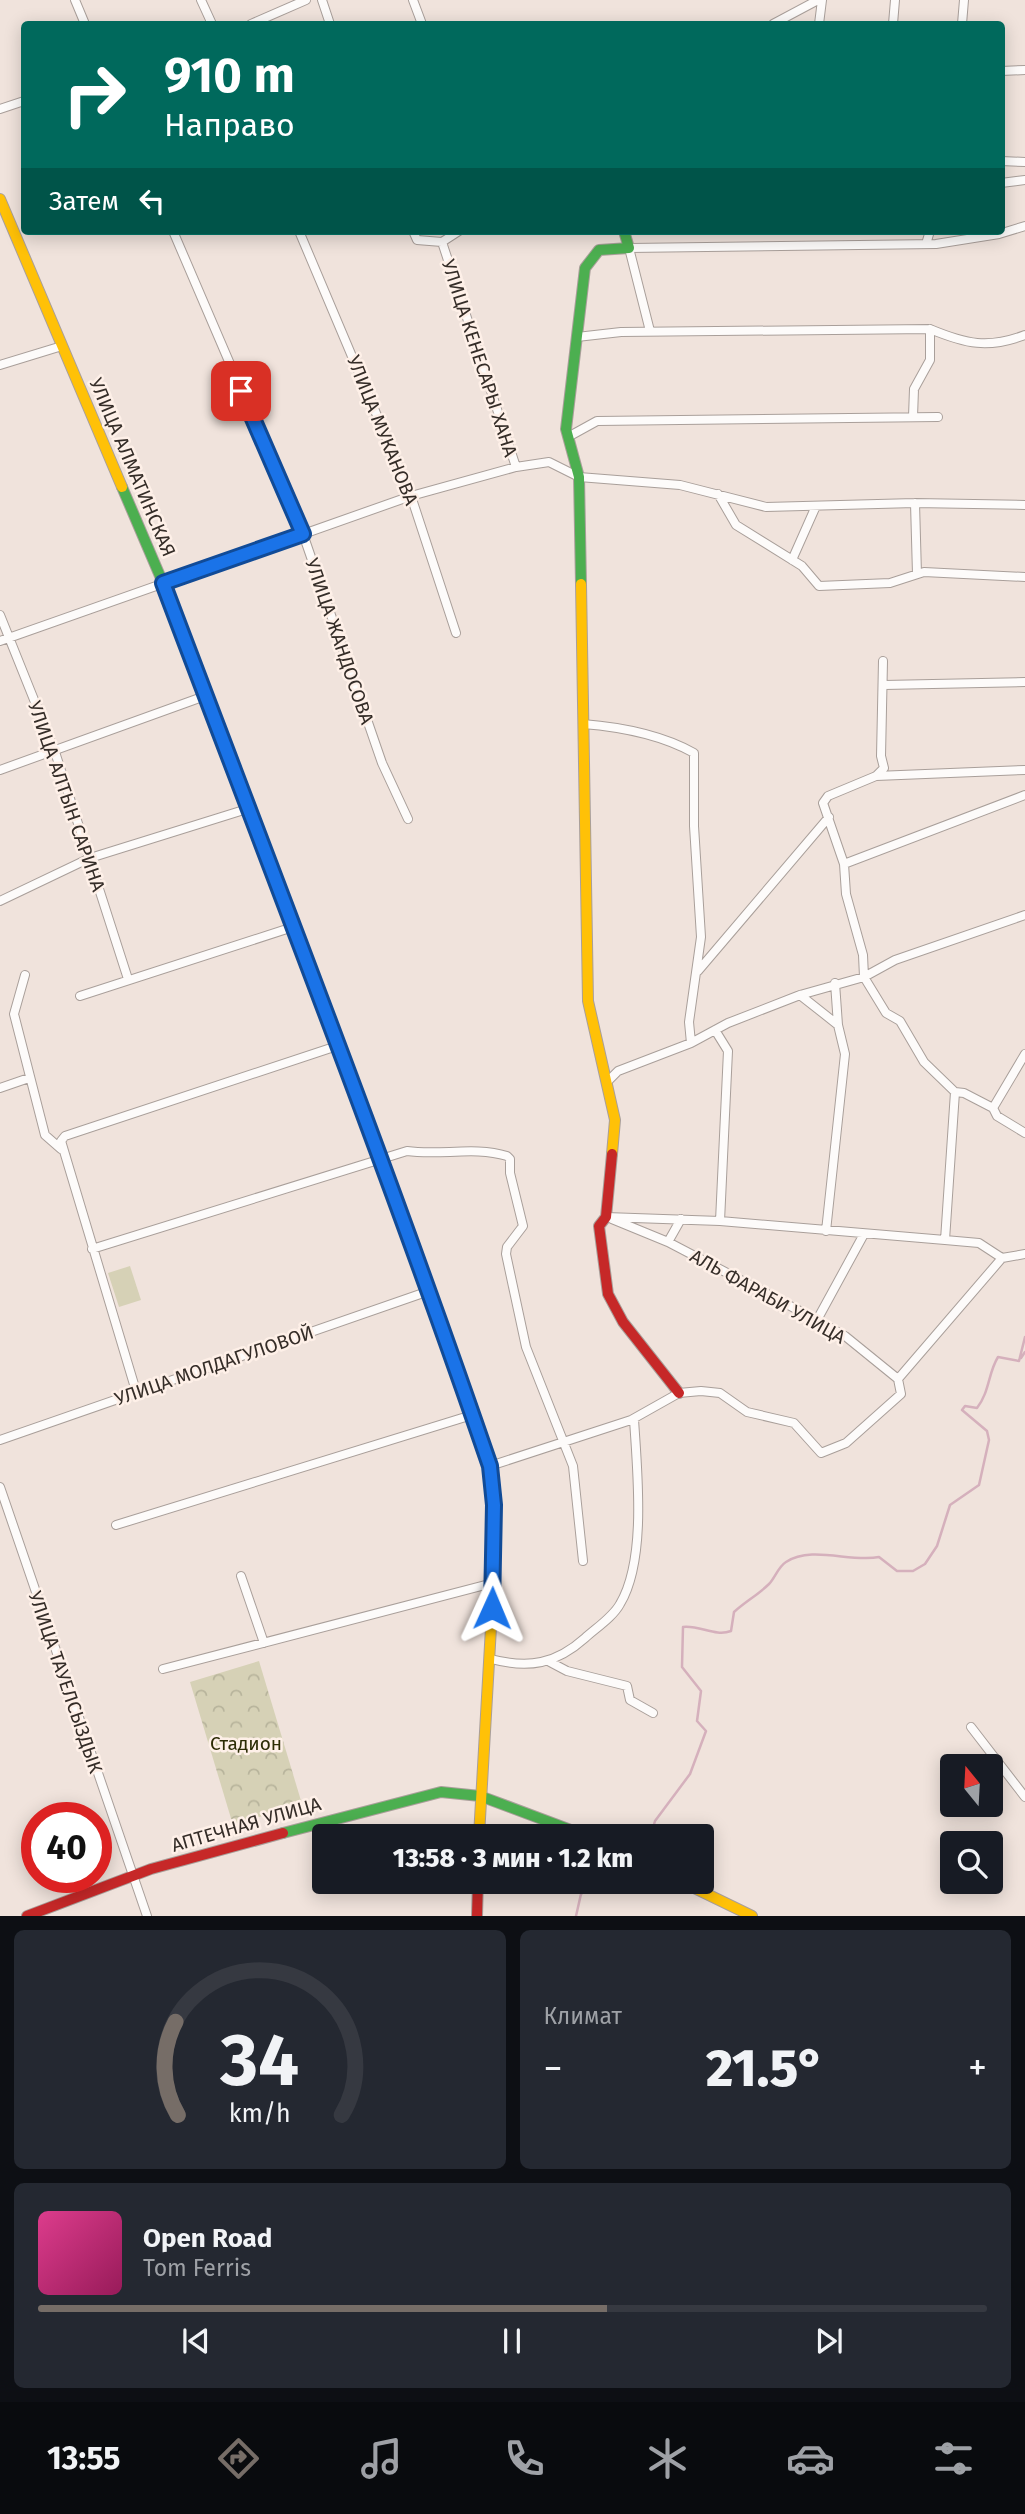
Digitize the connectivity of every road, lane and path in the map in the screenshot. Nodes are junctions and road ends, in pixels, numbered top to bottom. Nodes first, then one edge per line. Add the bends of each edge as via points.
1 (75, 0) edge
2 (201, 0) edge
3 (306, 0) edge
4 (322, 0) edge
5 (413, 0) edge
6 (820, 0) edge
7 (895, 0) edge
8 (964, 0) edge
9 (84, 21) edge
10 (211, 21) edge
11 (258, 21) edge
12 (329, 21) edge
13 (421, 21) edge
14 (779, 21) edge
15 (819, 21) edge
16 (893, 21) edge
17 (962, 21) edge
18 (1025, 70) edge
19 (1005, 71) edge
20 (21, 102) edge
21 (0, 108) edge
22 (1005, 162) edge
23 (1025, 162) edge
24 (1025, 180) edge
25 (1005, 182) edge
26 (0, 199) edge
27 (1025, 226) edge
28 (1005, 232) edge
29 (175, 235) edge
30 (301, 235) edge
31 (415, 235) edge
32 (453, 235) edge
33 (625, 235) edge
34 (929, 235) edge
35 (992, 235) edge
36 (442, 242) junction
37 (926, 244) junction
38 (629, 248) junction
39 (930, 329) junction
40 (650, 331) junction
41 (1025, 335) edge
42 (577, 337) junction
43 (62, 346) junction
44 (0, 365) edge
45 (913, 417) junction
46 (938, 417) dead end
47 (568, 437) junction
48 (516, 467) junction
49 (579, 477) junction
50 (718, 494) junction
51 (411, 496) junction
52 (915, 503) junction
53 (1025, 505) edge
54 (816, 506) junction
55 (303, 534) junction
56 (792, 560) junction
57 (916, 574) junction
58 (1025, 577) edge
59 (163, 583) junction
60 (0, 615) edge
61 (456, 633) dead end
62 (10, 638) junction
63 (0, 641) edge
64 (883, 661) dead end
65 (1025, 682) edge
66 (884, 685) junction
67 (205, 696) junction
68 (583, 724) junction
69 (55, 752) junction
70 (0, 770) edge
71 (1025, 770) edge
72 (876, 776) junction
73 (1025, 794) edge
74 (247, 809) junction
75 (829, 817) junction
76 (408, 819) dead end
77 (89, 858) junction
78 (844, 864) junction
79 (0, 901) edge
80 (1025, 915) edge
81 (293, 927) junction
82 (698, 971) junction
83 (25, 975) dead end
84 (864, 977) junction
85 (128, 979) junction
86 (835, 983) junction
87 (800, 995) junction
88 (80, 996) dead end
89 (838, 1025) junction
90 (715, 1030) junction
91 (691, 1043) junction
92 (340, 1045) junction
93 (1025, 1054) edge
94 (29, 1078) junction
95 (607, 1082) junction
96 (0, 1088) edge
97 (955, 1092) junction
98 (992, 1108) junction
99 (1025, 1133) edge
100 (61, 1149) junction
101 (382, 1159) junction
102 (606, 1217) junction
103 (681, 1219) junction
104 (720, 1221) junction
105 (826, 1231) junction
106 (864, 1234) junction
107 (945, 1240) junction
108 (668, 1241) junction
109 (92, 1249) junction
110 (1025, 1254) edge
111 (1002, 1258) junction
112 (429, 1291) junction
113 (817, 1320) junction
114 (898, 1379) junction
115 (136, 1391) junction
116 (679, 1393) junction
117 (472, 1415) junction
118 (634, 1419) junction
119 (0, 1440) edge
120 (565, 1442) junction
121 (490, 1466) junction
122 (0, 1487) edge
123 (116, 1525) dead end
124 (583, 1561) dead end
125 (241, 1576) dead end
126 (493, 1583) junction
127 (264, 1643) junction
128 (491, 1659) junction
129 (550, 1662) junction
130 (163, 1669) dead end
131 (653, 1713) dead end
132 (971, 1727) dead end
133 (480, 1796) junction
134 (1025, 1797) edge
135 (479, 1824) edge
136 (555, 1824) edge
137 (132, 1875) junction
138 (478, 1894) edge
139 (707, 1894) edge
140 (27, 1916) edge
141 (147, 1916) edge
142 (477, 1916) edge
143 (752, 1916) edge

1 - 9 street
2 - 10 street
3 - 11 street
4 - 12 street
5 - 13 street
6 - 14 street
6 - 15 street
7 - 16 street
8 - 17 street
18 - 19 street
20 - 21 street
22 - 23 street
24 - 25 street
26 - 43 street, УЛИЦА АЛМАТИНСКАЯ
27 - 28 street
29 - 55 street, УЛИЦА ЖАНДОСОВА
30 - 51 street, УЛИЦА МУКАНОВА
31 - 36 street, УЛИЦА КЕНЕСАРЫ ХАНА via 417,240
32 - 36 street
33 - 38 street
34 - 37 street
35 - 37 street
36 - 48 street, УЛИЦА КЕНЕСАРЫ ХАНА
37 - 38 street
38 - 40 street
38 - 42 street via 599,250 585,268
39 - 40 street
39 - 41 street via 964,343 1003,343
39 - 45 street via 930,360 914,389
40 - 42 street
42 - 47 street
43 - 44 street
43 - 59 street, УЛИЦА АЛМАТИНСКАЯ
45 - 46 street
45 - 47 street via 597,421
47 - 49 street
48 - 49 street via 549,462
48 - 51 street
49 - 50 street via 680,485
49 - 68 street
50 - 54 street via 766,507
50 - 56 street via 736,525
51 - 55 street
51 - 61 street, УЛИЦА МУКАНОВА
52 - 53 street
52 - 54 street
52 - 57 street
54 - 56 street
55 - 59 street
55 - 76 street, УЛИЦА ЖАНДОСОВА via 382,763
56 - 57 street via 819,586 890,583
57 - 58 street
59 - 62 street
59 - 67 street, УЛИЦА АЛМАТИНСКАЯ
60 - 62 street, УЛИЦА АЛТЫН САРИНА
62 - 63 street
62 - 69 street, УЛИЦА АЛТЫН САРИНА
64 - 66 street
65 - 66 street
66 - 72 street via 884,768
67 - 69 street
67 - 74 street, УЛИЦА АЛМАТИНСКАЯ
68 - 82 street via 642,733 694,753 701,937
68 - 95 street via 588,1001
69 - 70 street
69 - 77 street, УЛИЦА АЛТЫН САРИНА
71 - 72 street
72 - 75 street via 828,796 823,803
73 - 78 street
74 - 77 street
74 - 81 street, УЛИЦА АЛМАТИНСКАЯ
75 - 78 street
75 - 82 street
77 - 79 street
77 - 85 street, УЛИЦА АЛТЫН САРИНА
78 - 84 street
80 - 84 street via 895,960
81 - 85 street
81 - 92 street, УЛИЦА АЛМАТИНСКАЯ
82 - 91 street via 689,1022
83 - 94 street via 14,1014
84 - 86 street
84 - 97 street via 886,1013 900,1021 923,1062
85 - 88 street
86 - 87 street
86 - 89 street
87 - 89 street
87 - 90 street
89 - 105 street via 845,1054
90 - 91 street
90 - 104 street via 726,1044 728,1056
91 - 95 street via 618,1071
92 - 100 street via 65,1136
92 - 101 street, УЛИЦА АЛМАТИНСКАЯ
93 - 98 street
94 - 96 street
94 - 100 street via 45,1135
95 - 102 street via 615,1120
97 - 98 street
97 - 107 street
98 - 99 street
100 - 109 street
101 - 109 street
101 - 112 street, УЛИЦА АЛМАТИНСКАЯ
101 - 120 street via 407,1151 462,1151 510,1159 523,1226 506,1254 526,1346
102 - 103 street
102 - 108 street, АЛЬ ФАРАБИ УЛИЦА
102 - 116 street via 599,1226 608,1294 622,1322
103 - 104 street
103 - 108 street
104 - 105 street
105 - 106 street
106 - 107 street
106 - 113 street
107 - 111 street via 979,1243
108 - 113 street, АЛЬ ФАРАБИ УЛИЦА
109 - 115 street
110 - 111 street
111 - 114 street
112 - 115 street, УЛИЦА МОЛДАГУЛОВОЙ
112 - 117 street, УЛИЦА АЛМАТИНСКАЯ
113 - 114 street, АЛЬ ФАРАБИ УЛИЦА via 845,1336
114 - 116 street via 901,1394 846,1443 821,1453 794,1423 747,1412 720,1393
115 - 119 street, УЛИЦА МОЛДАГУЛОВОЙ
116 - 118 street
117 - 121 street, УЛИЦА АЛМАТИНСКАЯ
117 - 123 street
118 - 120 street
118 - 129 street via 640,1516 628,1588 619,1607 576,1646
120 - 121 street
120 - 124 street via 573,1466
121 - 126 street, УЛИЦА АЛМАТИНСКАЯ
122 - 137 street, УЛИЦА ТАУЕЛСЫЗДЫК
125 - 127 street
126 - 127 street
126 - 128 street, УЛИЦА АЛМАТИНСКАЯ
127 - 130 street
128 - 129 street via 509,1664
128 - 133 street, УЛИЦА АЛМАТИНСКАЯ
129 - 131 street via 567,1671 627,1686 630,1700
132 - 134 street
133 - 135 street, УЛИЦА АЛМАТИНСКАЯ
133 - 136 street, АПТЕЧНАЯ УЛИЦА
133 - 137 street, АПТЕЧНАЯ УЛИЦА via 441,1792 383,1805
137 - 140 street, АПТЕЧНАЯ УЛИЦА
137 - 141 street, УЛИЦА ТАУЕЛСЫЗДЫК
138 - 142 street
139 - 143 street

